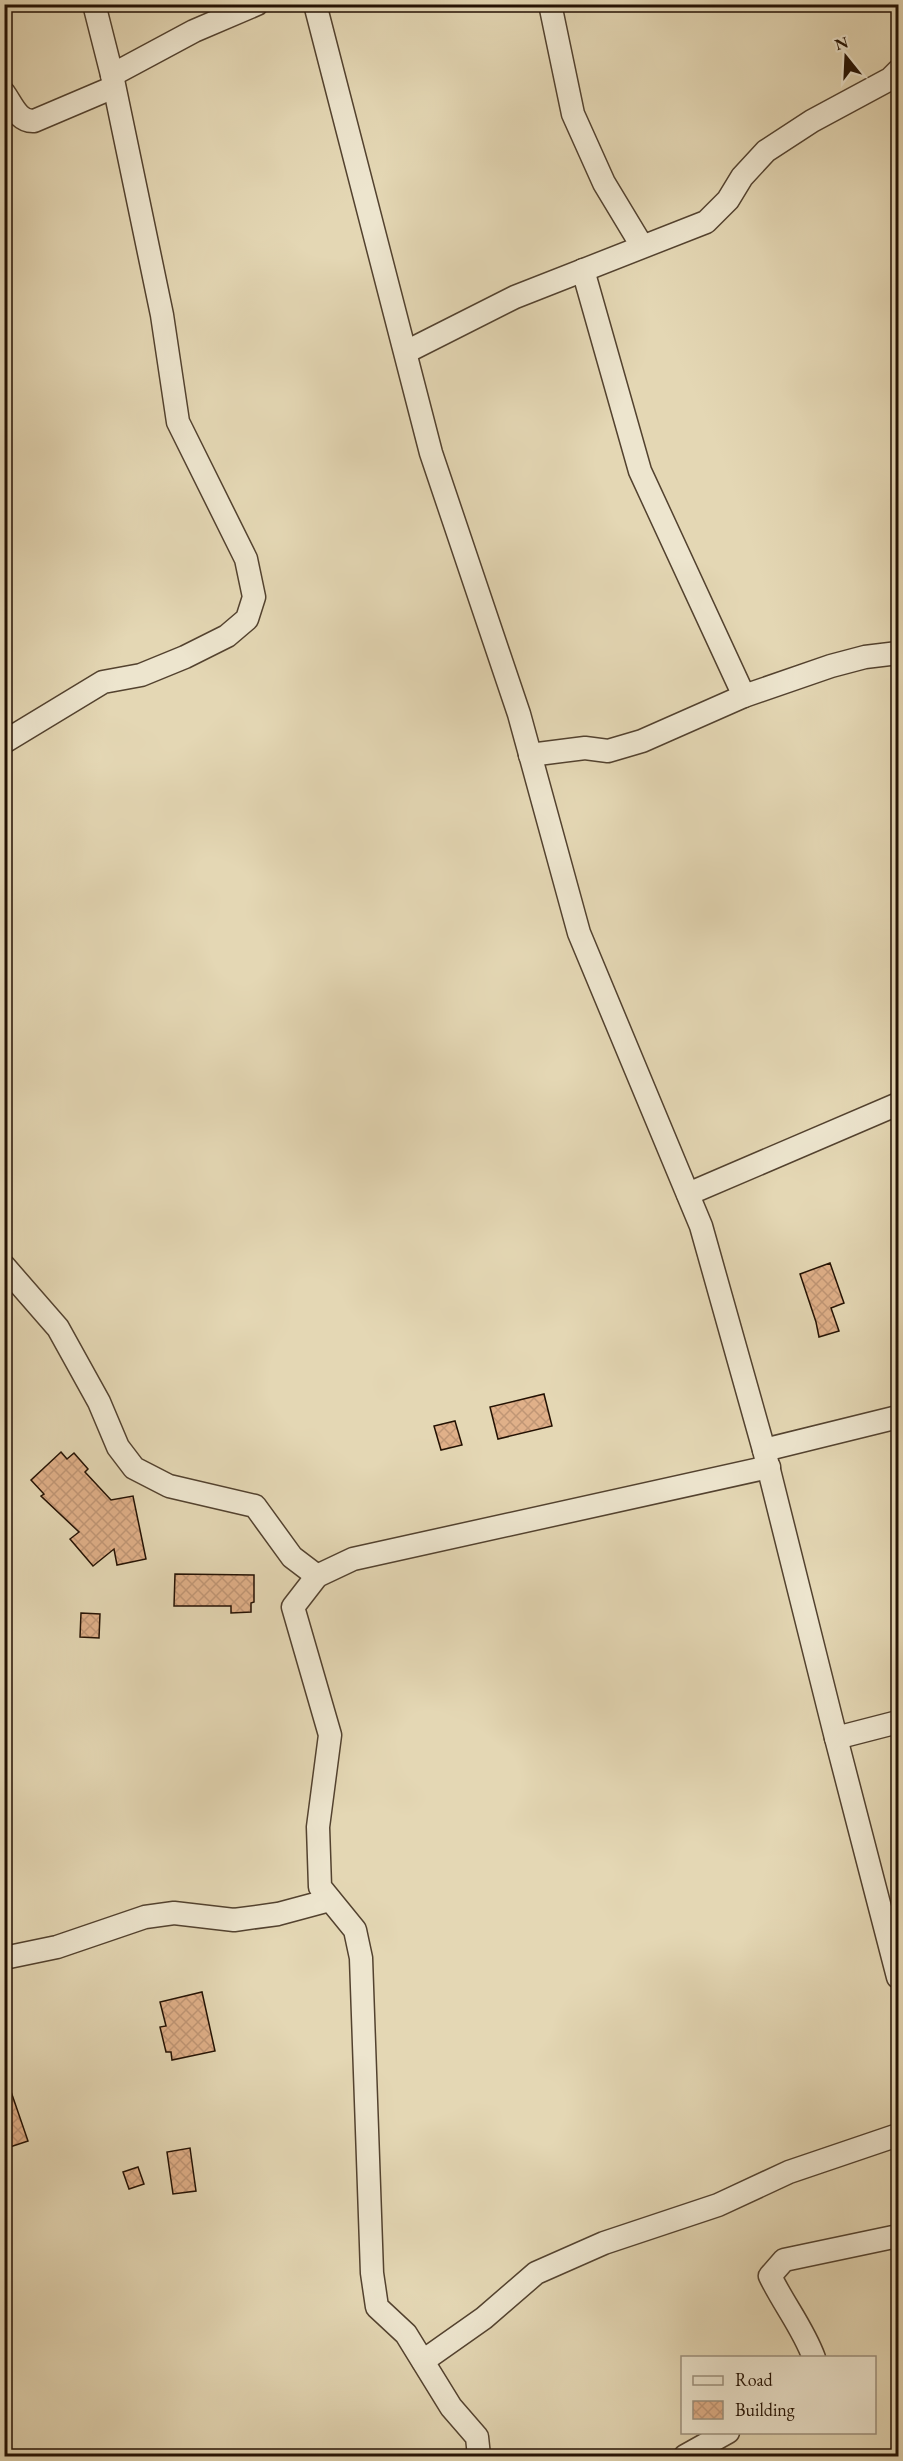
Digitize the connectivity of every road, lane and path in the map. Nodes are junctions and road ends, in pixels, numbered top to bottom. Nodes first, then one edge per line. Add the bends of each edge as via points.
1 (94, 4) edge
2 (256, 4) edge
3 (315, 4) edge
4 (550, 4) edge
5 (898, 71) edge
6 (113, 81) junction
7 (4, 93) edge
8 (642, 246) junction
9 (583, 270) junction
10 (406, 352) junction
11 (898, 653) edge
12 (744, 696) junction
13 (4, 742) edge
14 (530, 755) junction
15 (898, 1104) edge
16 (688, 1194) junction
17 (4, 1266) edge
18 (898, 1418) edge
19 (766, 1458) junction
20 (317, 1576) junction
21 (898, 1722) edge
22 (836, 1738) junction
23 (330, 1900) junction
24 (4, 1958) edge
25 (898, 1977) edge
26 (898, 2135) edge
27 (898, 2236) edge
28 (813, 2356) edge
29 (423, 2361) junction
30 (726, 2434) edge
31 (479, 2457) edge
32 (685, 2457) edge

1 - 6 street
2 - 6 street via 194,31
3 - 10 street
4 - 8 street via 573,114 604,183
5 - 8 street via 766,151 706,222
6 - 7 street via 34,121 19,116
6 - 13 street via 162,315 178,422 246,559 254,597 247,619 227,636 141,675 104,682
8 - 9 street
9 - 10 street via 515,297
9 - 12 street via 640,471
10 - 14 street via 431,453
11 - 12 street via 831,666
12 - 14 street via 619,748
14 - 16 street via 579,933
15 - 16 street
16 - 19 street via 701,1226
17 - 20 street via 58,1328 99,1402 118,1447 134,1468 170,1486 255,1506 292,1557
18 - 19 street
19 - 20 street via 353,1560
19 - 22 street
20 - 23 street via 293,1606 330,1735 318,1827 320,1887
21 - 22 street
22 - 25 street
23 - 24 street via 278,1914 234,1920 174,1913 145,1917 57,1947
23 - 29 street via 355,1930 361,1958 372,2273 377,2307 406,2334
26 - 29 street via 789,2172 718,2205 604,2243 536,2273 484,2318
27 - 28 street via 784,2260 770,2276 804,2332
29 - 31 street via 452,2407 477,2437
30 - 32 street

